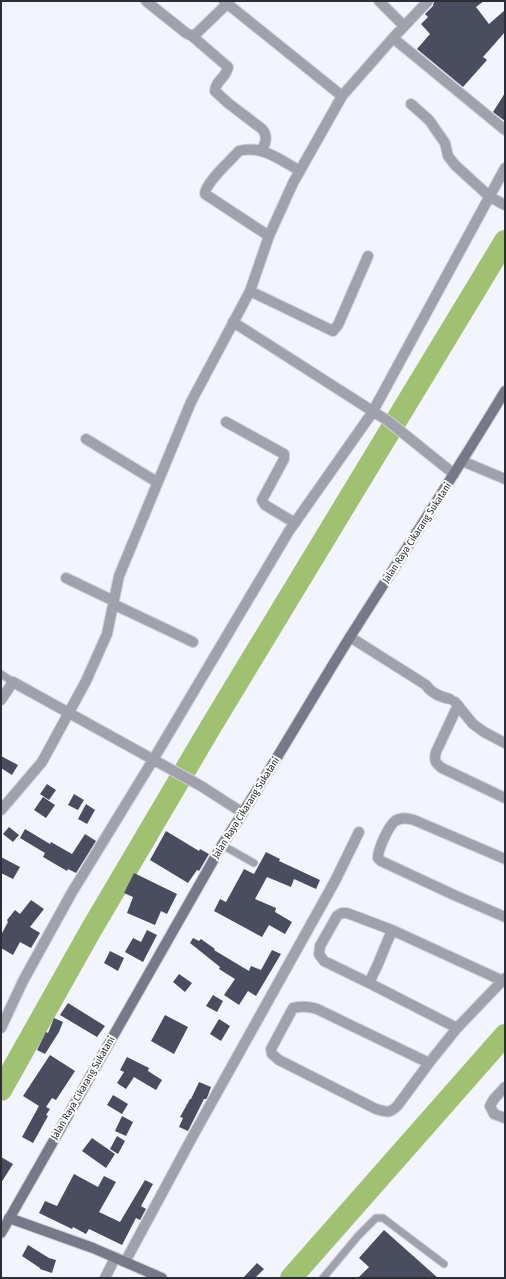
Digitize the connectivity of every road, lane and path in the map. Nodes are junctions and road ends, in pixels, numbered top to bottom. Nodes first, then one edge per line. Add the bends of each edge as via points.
1 (146, 1) edge
2 (379, 1) edge
3 (428, 1) edge
4 (225, 3) edge
5 (404, 26) junction
6 (192, 36) junction
7 (393, 38) junction
8 (342, 96) junction
9 (411, 104) dead end
10 (505, 130) edge
11 (262, 150) junction
12 (505, 168) edge
13 (300, 171) junction
14 (490, 197) junction
15 (505, 205) edge
16 (269, 236) junction
17 (368, 256) dead end
18 (250, 291) junction
19 (233, 322) junction
20 (505, 391) edge
21 (372, 413) junction
22 (226, 422) dead end
23 (86, 438) dead end
24 (462, 461) junction
25 (454, 474) junction
26 (505, 479) edge
27 (157, 482) junction
28 (295, 524) junction
29 (66, 578) dead end
30 (113, 603) junction
31 (350, 637) junction
32 (193, 642) dead end
33 (1, 674) edge
34 (13, 682) junction
35 (1, 700) edge
36 (454, 702) junction
37 (70, 713) junction
38 (505, 743) edge
39 (153, 760) junction
40 (505, 798) edge
41 (1, 810) edge
42 (243, 813) junction
43 (359, 832) dead end
44 (222, 845) junction
45 (505, 859) edge
46 (254, 863) dead end
47 (505, 917) edge
48 (392, 930) junction
49 (504, 979) edge
50 (368, 984) junction
51 (1, 1028) edge
52 (458, 1028) junction
53 (429, 1063) junction
54 (505, 1087) edge
55 (505, 1118) edge
56 (9, 1218) junction
57 (2, 1229) edge
58 (115, 1258) junction
59 (125, 1262) junction
60 (444, 1264) dead end
61 (105, 1278) edge
62 (162, 1278) edge
63 (323, 1278) edge

1 - 6 street
2 - 5 street
3 - 5 street
4 - 6 street via 197,34
4 - 8 street
5 - 7 street
6 - 11 street via 228,67 215,86 215,91 266,134
7 - 8 street
7 - 10 street
8 - 13 street
9 - 14 street via 429,120 446,143 448,156 455,165
11 - 13 street
11 - 16 street via 239,151 211,182 205,194
12 - 14 street
13 - 16 street
14 - 15 street
14 - 21 street
16 - 18 street
17 - 18 street via 333,331
18 - 19 street
19 - 21 street
19 - 27 street via 191,402
20 - 24 main road, Jalan Raya Cikarang Sukatani
21 - 25 street via 388,422
21 - 28 street
22 - 28 street via 284,454 284,459 262,500
23 - 27 street
24 - 25 main road, Jalan Raya Cikarang Sukatani
24 - 26 street
25 - 31 main road, Jalan Raya Cikarang Sukatani
27 - 30 street via 119,576
28 - 39 street
29 - 30 street
30 - 32 street
30 - 37 street via 107,634
31 - 36 street via 426,685 431,684 439,688
31 - 42 main road, Jalan Raya Cikarang Sukatani
33 - 34 lane
34 - 35 street
34 - 37 street
36 - 38 street via 473,724
36 - 40 street via 434,758 436,764
37 - 39 street
37 - 41 street via 42,762
39 - 42 street
39 - 51 street via 71,894 23,981
42 - 44 main road, Jalan Raya Cikarang Sukatani
43 - 59 street via 335,881
44 - 46 lane
44 - 56 main road, Jalan Raya Cikarang Sukatani
45 - 47 street via 404,818 389,828 378,852 378,858 382,861
48 - 49 street
48 - 50 street
48 - 50 street via 342,913 320,946 319,954 324,962
49 - 52 street
50 - 52 street
52 - 53 street
53 - 53 street via 317,1009 300,1006 293,1008 271,1049 272,1054 279,1060 385,1112 393,1111
54 - 55 street via 490,1106 494,1114
56 - 57 main road, Jalan Raya Cikarang Sukatani
56 - 58 main road
58 - 59 main road
58 - 61 street
59 - 62 main road
60 - 63 lane via 383,1218 376,1218

